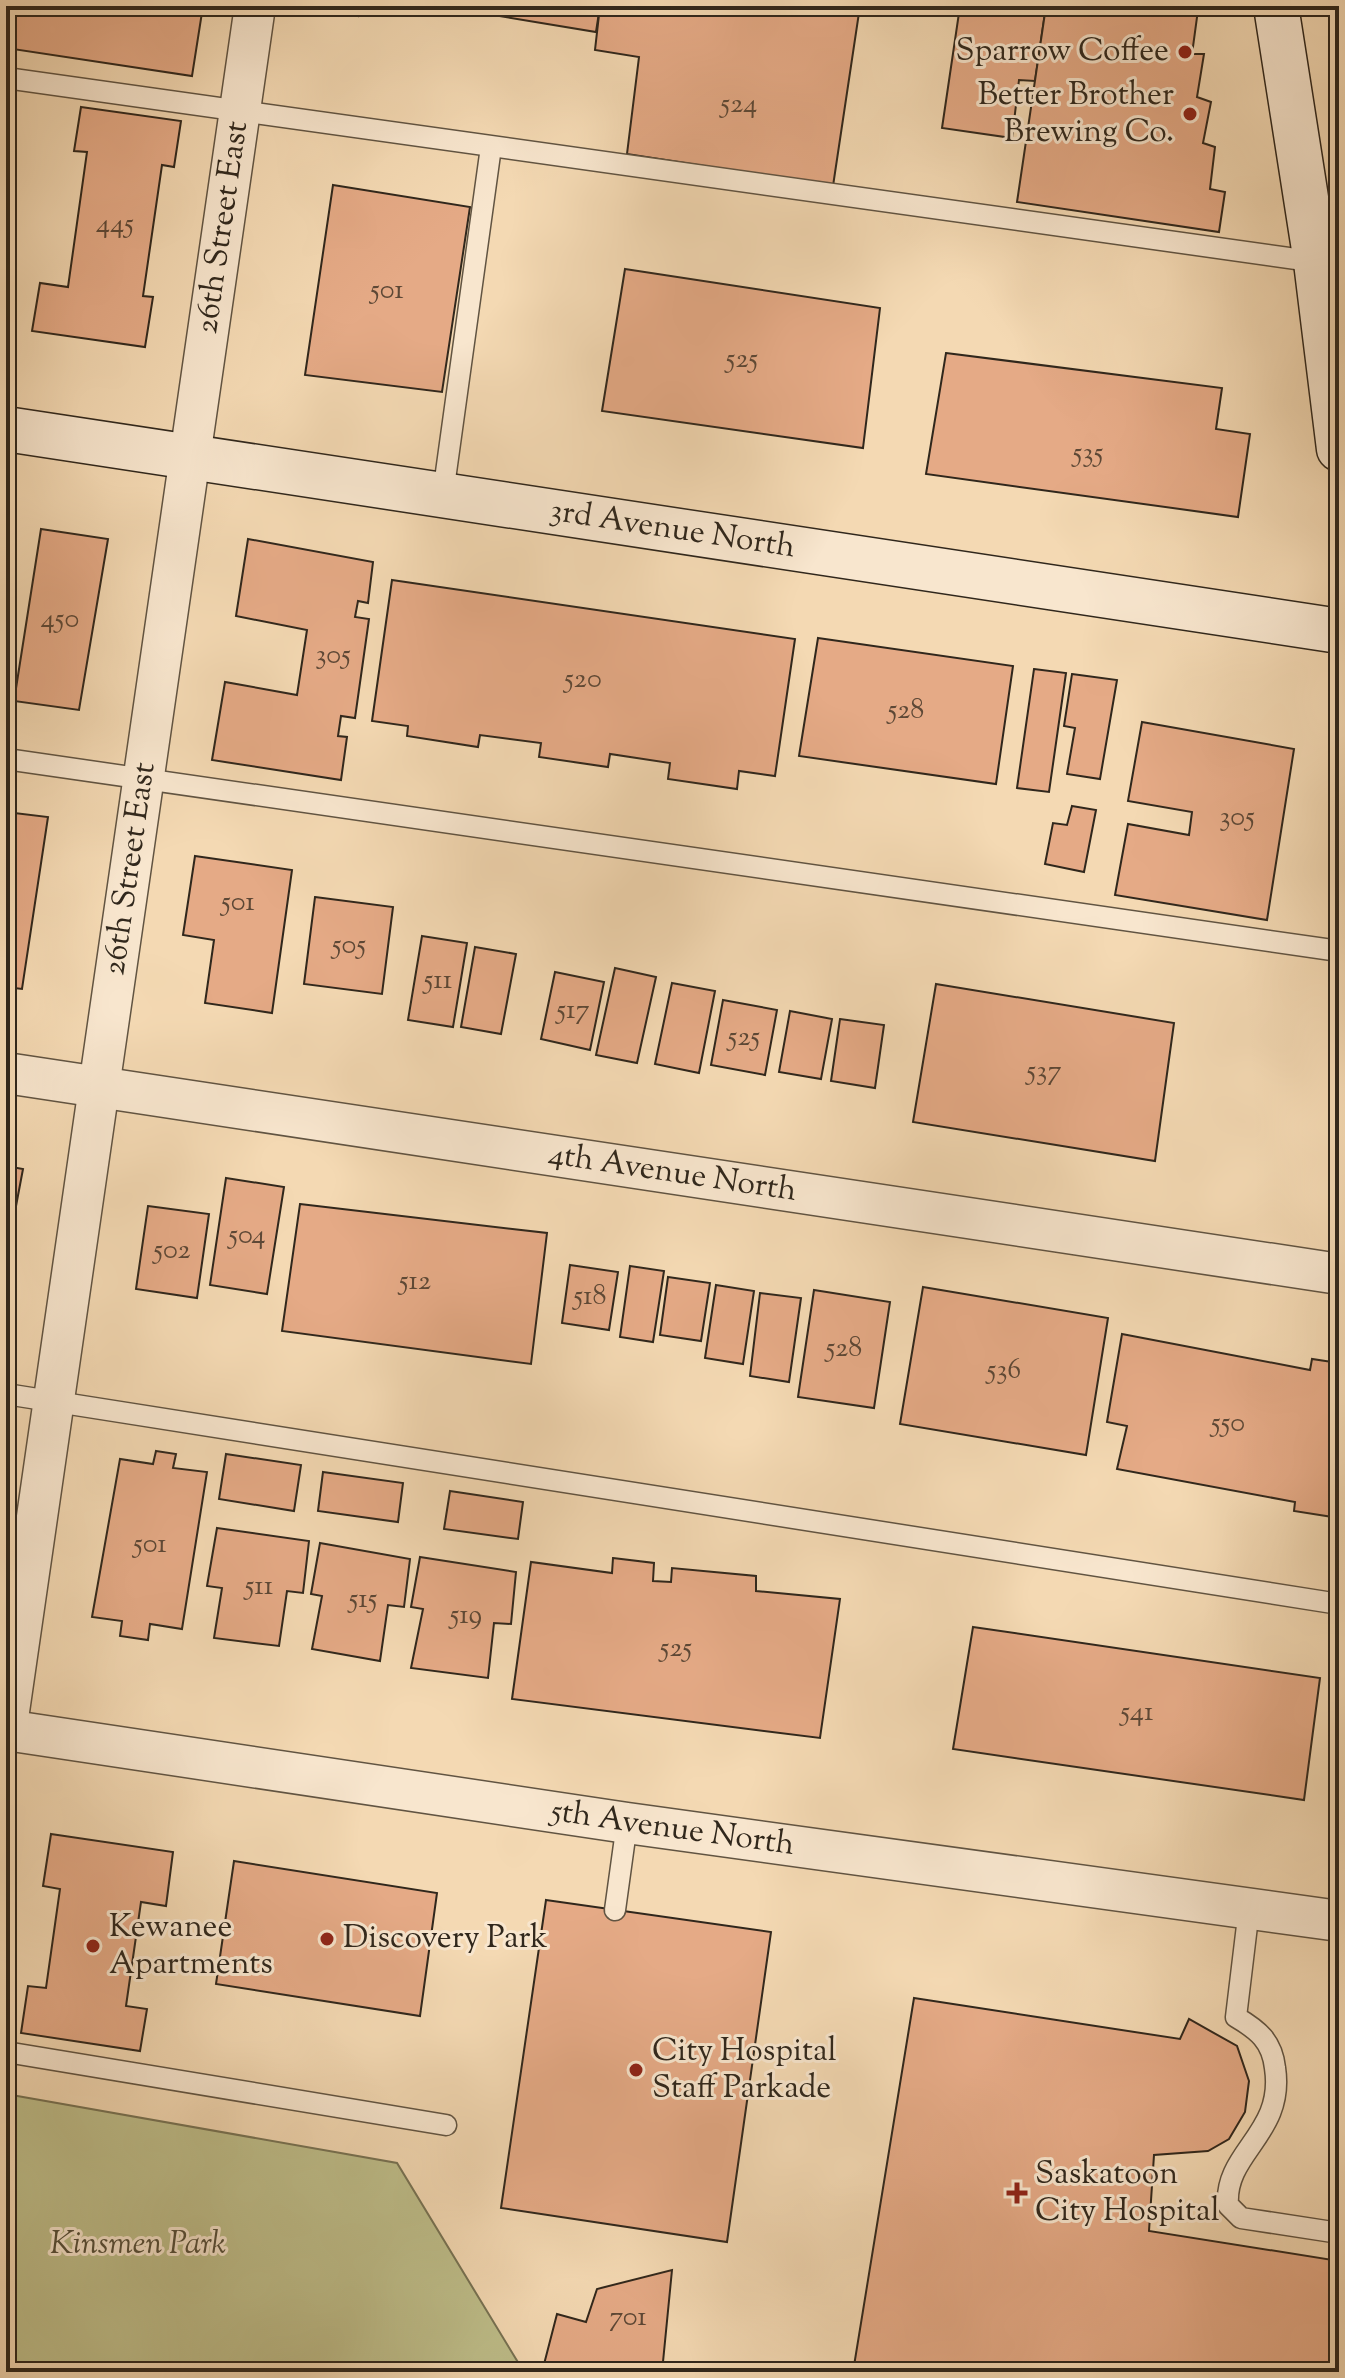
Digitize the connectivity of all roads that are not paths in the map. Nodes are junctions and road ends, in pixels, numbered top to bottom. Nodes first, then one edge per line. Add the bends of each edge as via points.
1 (255, 6) edge
2 (1276, 6) edge
3 (6, 78) edge
4 (239, 113) junction
5 (491, 147) junction
6 (1328, 264) edge
7 (6, 429) edge
8 (1339, 449) edge
9 (190, 456) junction
10 (443, 494) junction
11 (1339, 631) edge
12 (6, 759) edge
13 (145, 779) junction
14 (1339, 951) edge
15 (6, 1073) edge
16 (102, 1087) junction
17 (1339, 1274) edge
18 (6, 1394) edge
19 (52, 1401) junction
20 (1339, 1604) edge
21 (6, 1731) edge
22 (627, 1823) junction
23 (1249, 1909) junction
24 (615, 1910) dead end
25 (1339, 1921) edge
26 (6, 2052) edge
27 (446, 2125) dead end
28 (1339, 2233) edge

1 - 4 street, 26th Street East
2 - 6 street
3 - 4 lane
4 - 5 lane
4 - 9 street, 26th Street East
5 - 6 lane
5 - 10 lane
6 - 8 street
7 - 9 street, 3rd Avenue North
9 - 10 street, 3rd Avenue North
9 - 13 street, 26th Street East
10 - 11 street, 3rd Avenue North
12 - 13 lane
13 - 14 lane
13 - 16 street, 26th Street East
15 - 16 street, 4th Avenue North
16 - 17 street, 4th Avenue North
16 - 19 street, 26th Street East
18 - 19 lane
19 - 20 lane
19 - 21 street, 26th Street East
21 - 22 street, 5th Avenue North
22 - 23 street, 5th Avenue North
22 - 24 lane
23 - 25 street, 5th Avenue North
23 - 28 lane via 1236,2017 1261,2032 1273,2055 1277,2082 1274,2109 1262,2133 1226,2183 1228,2205 1241,2218
26 - 27 lane

